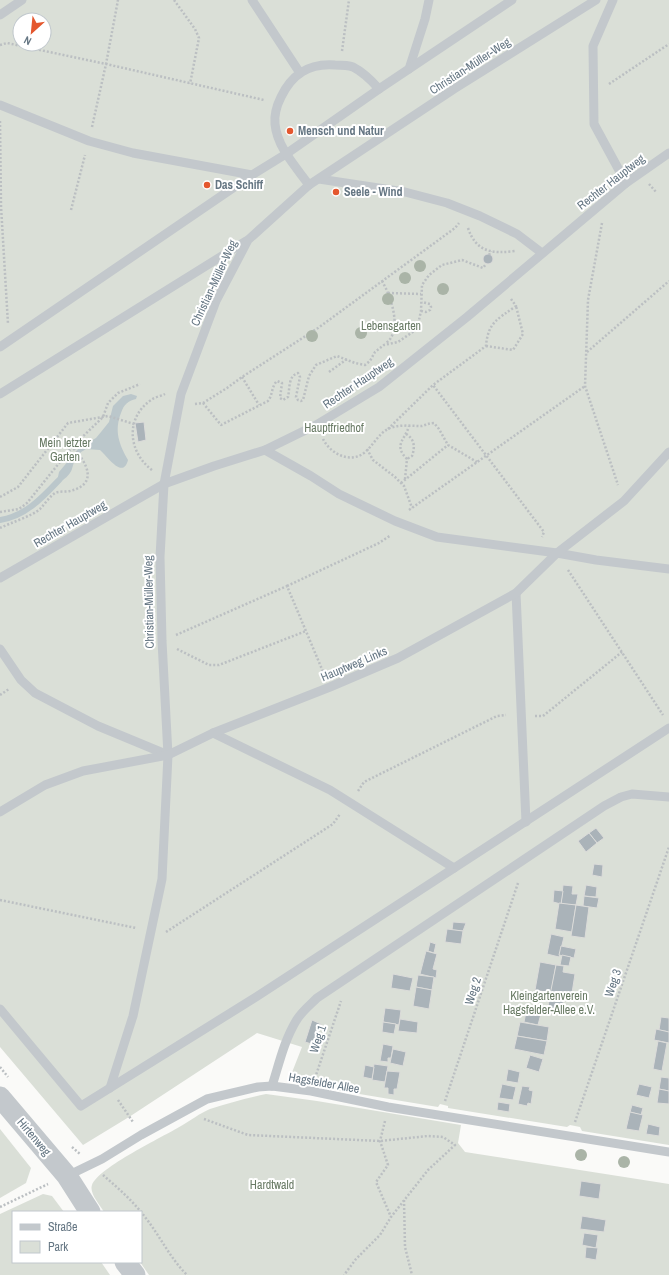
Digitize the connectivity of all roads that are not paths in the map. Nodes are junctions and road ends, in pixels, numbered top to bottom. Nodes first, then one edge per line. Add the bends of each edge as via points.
1 (22, 0) edge
2 (252, 0) edge
3 (429, 0) edge
4 (512, 0) edge
5 (596, 0) edge
6 (613, 0) edge
7 (0, 15) edge
8 (409, 69) junction
9 (300, 73) junction
10 (379, 89) junction
11 (0, 105) edge
12 (286, 154) junction
13 (667, 156) edge
14 (252, 175) junction
15 (319, 179) junction
16 (626, 183) junction
17 (309, 185) junction
18 (248, 240) junction
19 (542, 253) junction
20 (0, 347) edge
21 (0, 394) edge
22 (265, 450) junction
23 (669, 452) edge
24 (165, 480) junction
25 (557, 553) junction
26 (669, 569) edge
27 (0, 578) edge
28 (516, 593) junction
29 (0, 649) edge
30 (669, 728) edge
31 (213, 733) junction
32 (168, 755) junction
33 (669, 797) edge
34 (0, 812) edge
35 (526, 822) junction
36 (454, 868) junction
37 (0, 1009) edge
38 (272, 1086) junction
39 (110, 1088) junction
40 (0, 1097) edge
41 (669, 1152) edge
42 (67, 1176) junction
43 (89, 1211) edge
44 (126, 1263) edge
45 (135, 1275) edge

1 - 7 lane
2 - 9 lane
3 - 8 lane
4 - 8 lane
5 - 15 lane, Christian-Müller-Weg via 454,89
6 - 16 lane via 592,46 594,124
8 - 10 lane
9 - 10 lane via 321,65 353,67
9 - 12 lane via 292,80 278,103 276,113 277,133
10 - 12 lane
11 - 14 lane via 89,141 132,153
12 - 14 lane
12 - 17 lane
13 - 16 lane, Rechter Hauptweg
14 - 20 lane
15 - 17 lane, Christian-Müller-Weg
15 - 19 lane via 405,192 447,203 517,234
16 - 19 lane, Rechter Hauptweg
17 - 18 lane, Christian-Müller-Weg
18 - 21 lane
18 - 24 lane, Christian-Müller-Weg via 216,301 181,394
19 - 22 lane, Rechter Hauptweg via 467,317 378,387 316,425
22 - 24 lane, Rechter Hauptweg
22 - 25 lane via 339,494 437,537
23 - 25 lane, Hauptweg Links via 624,501
24 - 27 lane, Rechter Hauptweg
24 - 32 lane, Christian-Müller-Weg via 160,557
25 - 26 lane
25 - 28 lane, Hauptweg Links
28 - 31 lane, Hauptweg Links via 398,658
28 - 35 lane
29 - 32 lane via 21,680 35,693 98,726
30 - 35 lane
31 - 32 lane, Hauptweg Links
31 - 36 lane via 330,790
32 - 34 lane, Hauptweg Links via 83,771 45,785
32 - 39 lane, Christian-Müller-Weg via 162,879 133,1016
33 - 38 lane via 632,794 604,806 317,998 290,1031
35 - 36 lane
36 - 39 lane
37 - 39 lane via 81,1106
38 - 41 lane, Hagsfelder Allee
38 - 42 lane, Hagsfelder Allee via 206,1099
40 - 42 street, Hirtenweg
42 - 43 street, Hirtenweg
44 - 45 street

